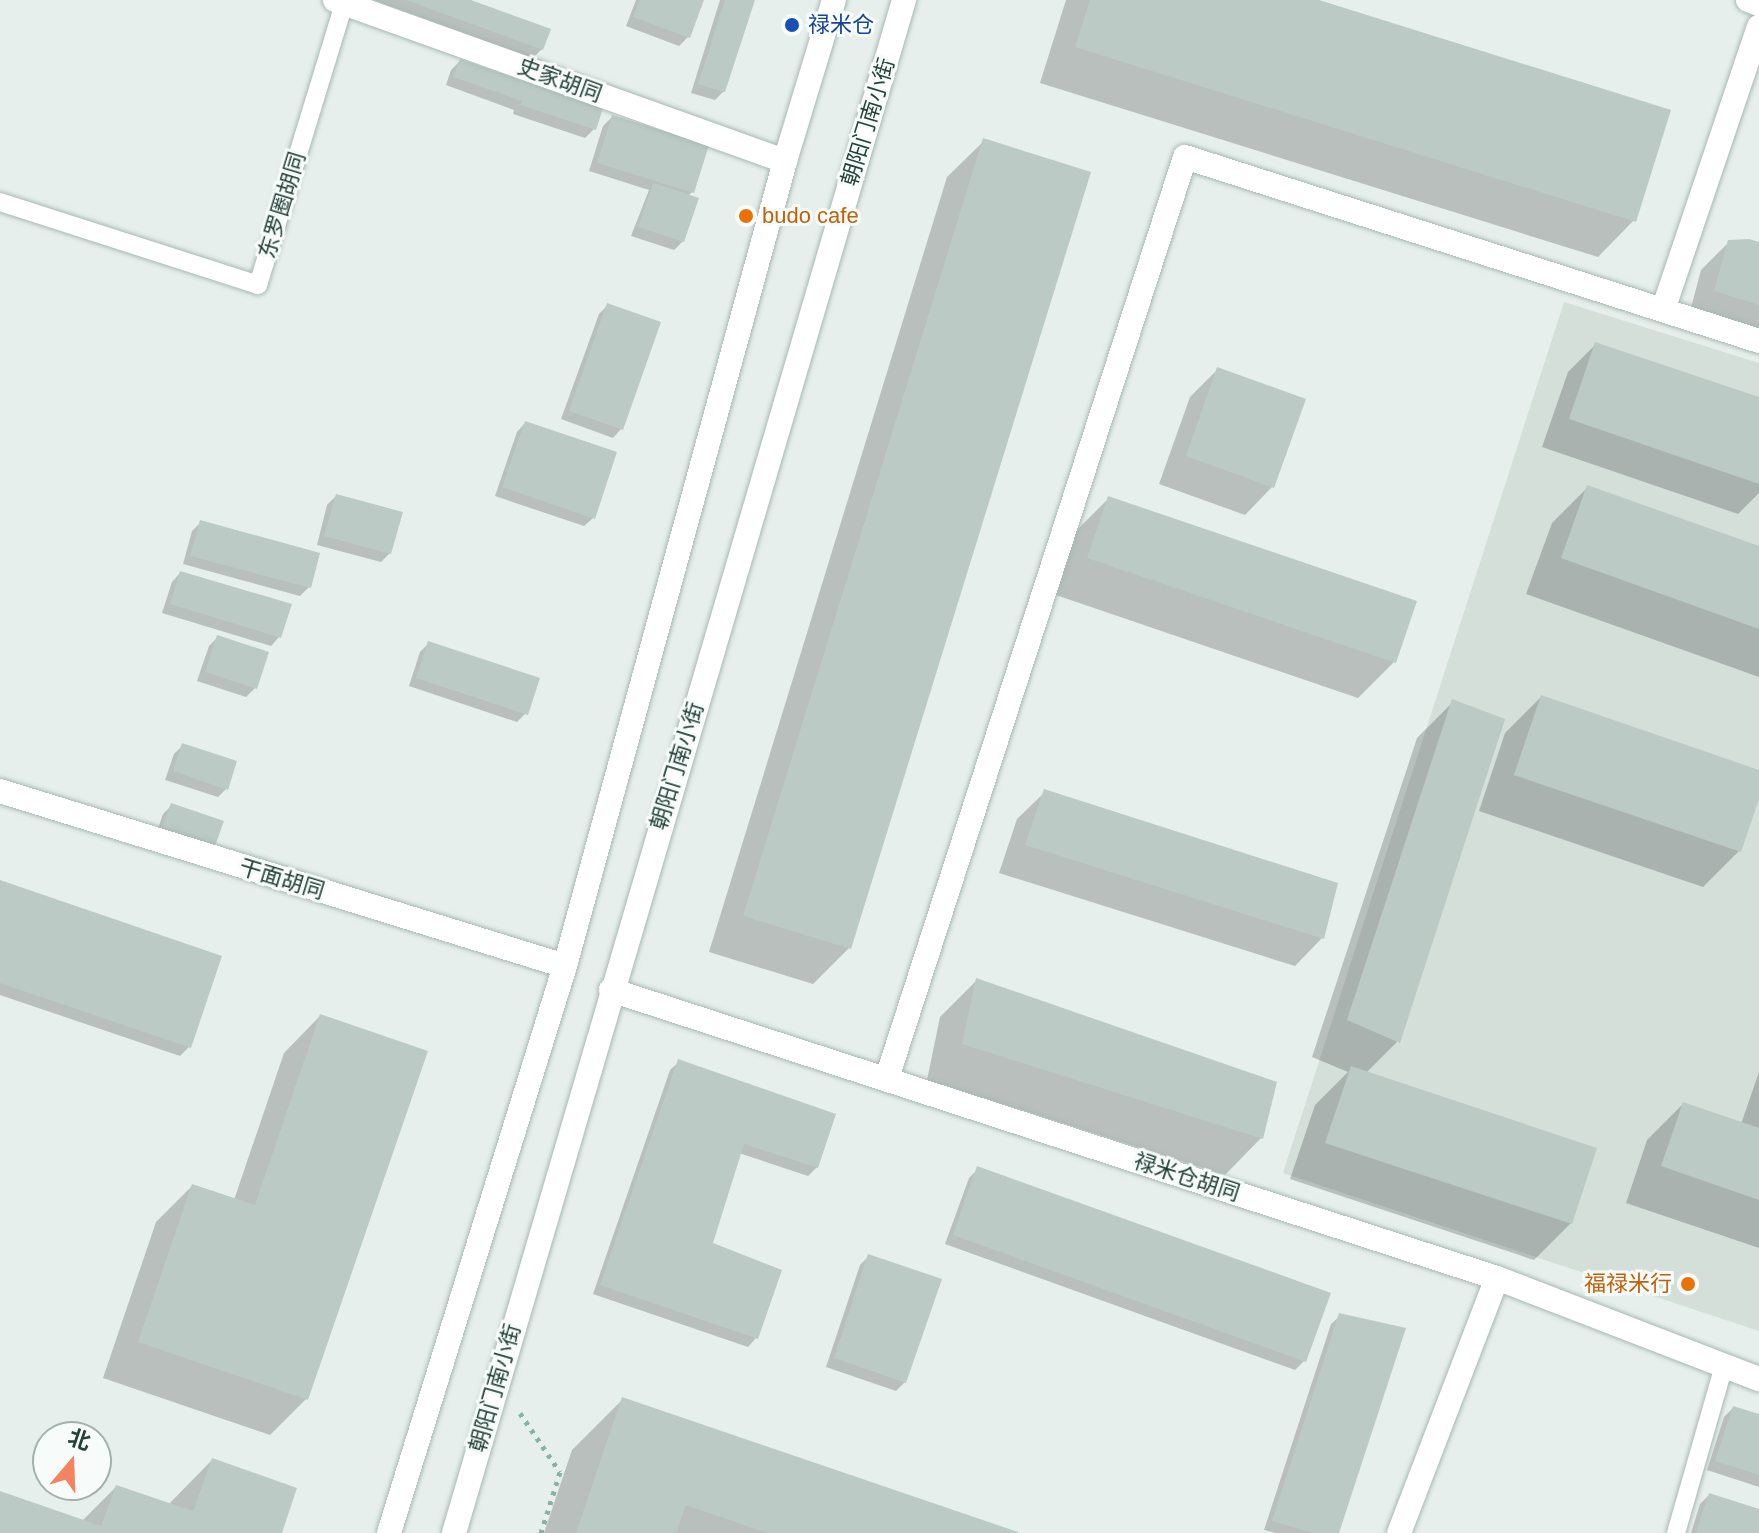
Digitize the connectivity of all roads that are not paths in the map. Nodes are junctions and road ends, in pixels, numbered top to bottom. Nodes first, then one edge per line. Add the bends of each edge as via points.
1 (834, 0) edge
2 (904, 0) edge
3 (1748, 0) edge
4 (339, 1) edge
5 (1759, 4) edge
6 (1759, 27) edge
7 (785, 161) junction
8 (0, 202) edge
9 (1663, 310) junction
10 (1759, 341) edge
11 (0, 791) edge
12 (565, 966) junction
13 (611, 990) junction
14 (887, 1078) junction
15 (1497, 1278) junction
16 (1724, 1366) junction
17 (1759, 1379) edge
18 (389, 1533) edge
19 (454, 1533) edge
20 (1399, 1533) edge
21 (1676, 1533) edge

1 - 7 street
2 - 13 street, 朝阳门南小街
3 - 5 street
4 - 7 street, 史家胡同
4 - 8 lane, 东罗圈胡同 via 258,285
6 - 9 street
7 - 12 street
9 - 10 street
9 - 14 street via 1185,157
11 - 12 street, 干面胡同
12 - 18 street
13 - 14 street, 禄米仓胡同
13 - 19 street, 朝阳门南小街
14 - 15 street, 禄米仓胡同
15 - 16 street, 禄米仓胡同
15 - 20 street
16 - 17 street, 禄米仓胡同
16 - 21 lane

